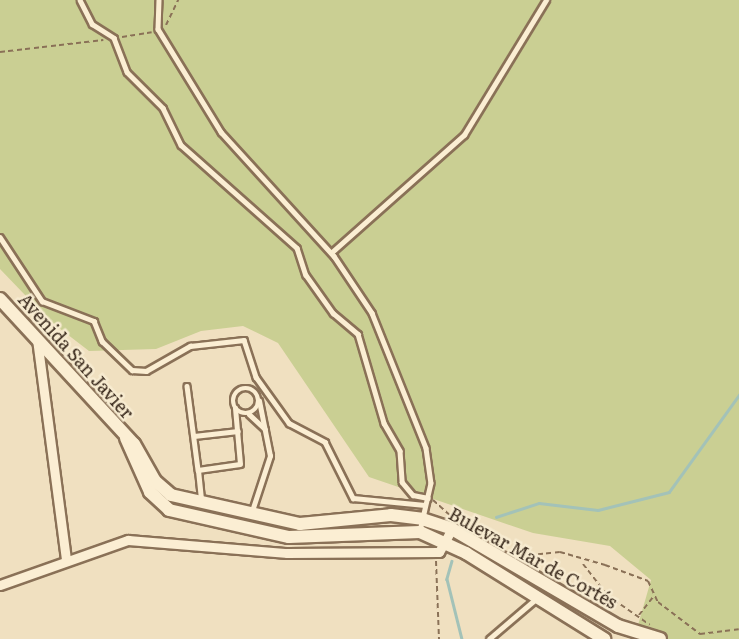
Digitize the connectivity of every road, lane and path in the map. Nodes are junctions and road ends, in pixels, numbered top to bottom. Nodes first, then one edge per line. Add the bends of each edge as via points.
1 (80, 0) edge
2 (159, 0) edge
3 (178, 0) edge
4 (546, 0) edge
5 (158, 29) junction
6 (114, 38) junction
7 (0, 52) edge
8 (0, 237) edge
9 (331, 253) junction
10 (0, 299) edge
11 (36, 338) junction
12 (187, 386) dead end
13 (259, 401) junction
14 (235, 408) junction
15 (248, 413) junction
16 (267, 431) junction
17 (238, 432) junction
18 (194, 436) junction
19 (198, 470) junction
20 (162, 497) junction
21 (428, 498) junction
22 (201, 502) junction
23 (425, 505) junction
24 (251, 513) junction
25 (421, 525) junction
26 (245, 527) junction
27 (452, 530) junction
28 (442, 547) junction
29 (510, 556) dead end
30 (66, 559) junction
31 (583, 564) junction
32 (0, 585) edge
33 (549, 587) junction
34 (653, 596) junction
35 (537, 598) junction
36 (638, 615) junction
37 (739, 629) edge
38 (656, 638) edge
39 (439, 639) edge
40 (489, 639) edge
41 (604, 639) edge

1 - 6 lane via 92,24
2 - 5 lane
3 - 5 path via 170,22
4 - 9 lane via 464,135
5 - 6 path
5 - 9 lane via 221,132
6 - 7 path
6 - 21 lane via 127,72 163,108 181,145 297,248 333,313 358,334 384,423 400,451 402,482 413,495
8 - 23 lane via 42,302 90,317 102,341 132,370 146,371 190,346 244,340 256,377 289,423 325,442 353,498
9 - 21 lane via 372,313 426,448
10 - 11 street, Avenida San Javier
11 - 20 street, Avenida San Javier via 127,438
11 - 30 street
12 - 18 lane
13 - 14 lane via 254,390 243,388 234,396
13 - 15 lane
13 - 16 lane
14 - 15 lane
14 - 17 lane
15 - 16 lane
16 - 24 lane via 268,467
17 - 18 lane
17 - 19 lane via 240,464
18 - 19 lane
19 - 22 lane
20 - 22 street, Bulevar Mar de Cortés
20 - 26 street via 175,512
21 - 23 lane
22 - 24 street, Bulevar Mar de Cortés
23 - 25 lane
24 - 25 street, Bulevar Mar de Cortés via 300,524 391,515
24 - 26 lane
25 - 26 street via 312,538
25 - 27 street, Bulevar Mar de Cortés
25 - 28 street
27 - 28 street
27 - 33 street, Bulevar Mar de Cortés
28 - 30 street via 288,553 128,540
28 - 35 street
28 - 39 path via 432,582
29 - 31 path via 560,552
30 - 32 street
31 - 34 path via 648,581
31 - 36 path via 597,586
33 - 35 street
33 - 38 street, Bulevar Mar de Cortés
34 - 36 path
34 - 37 path via 700,634
35 - 40 lane
35 - 41 street
36 - 38 path via 652,627

